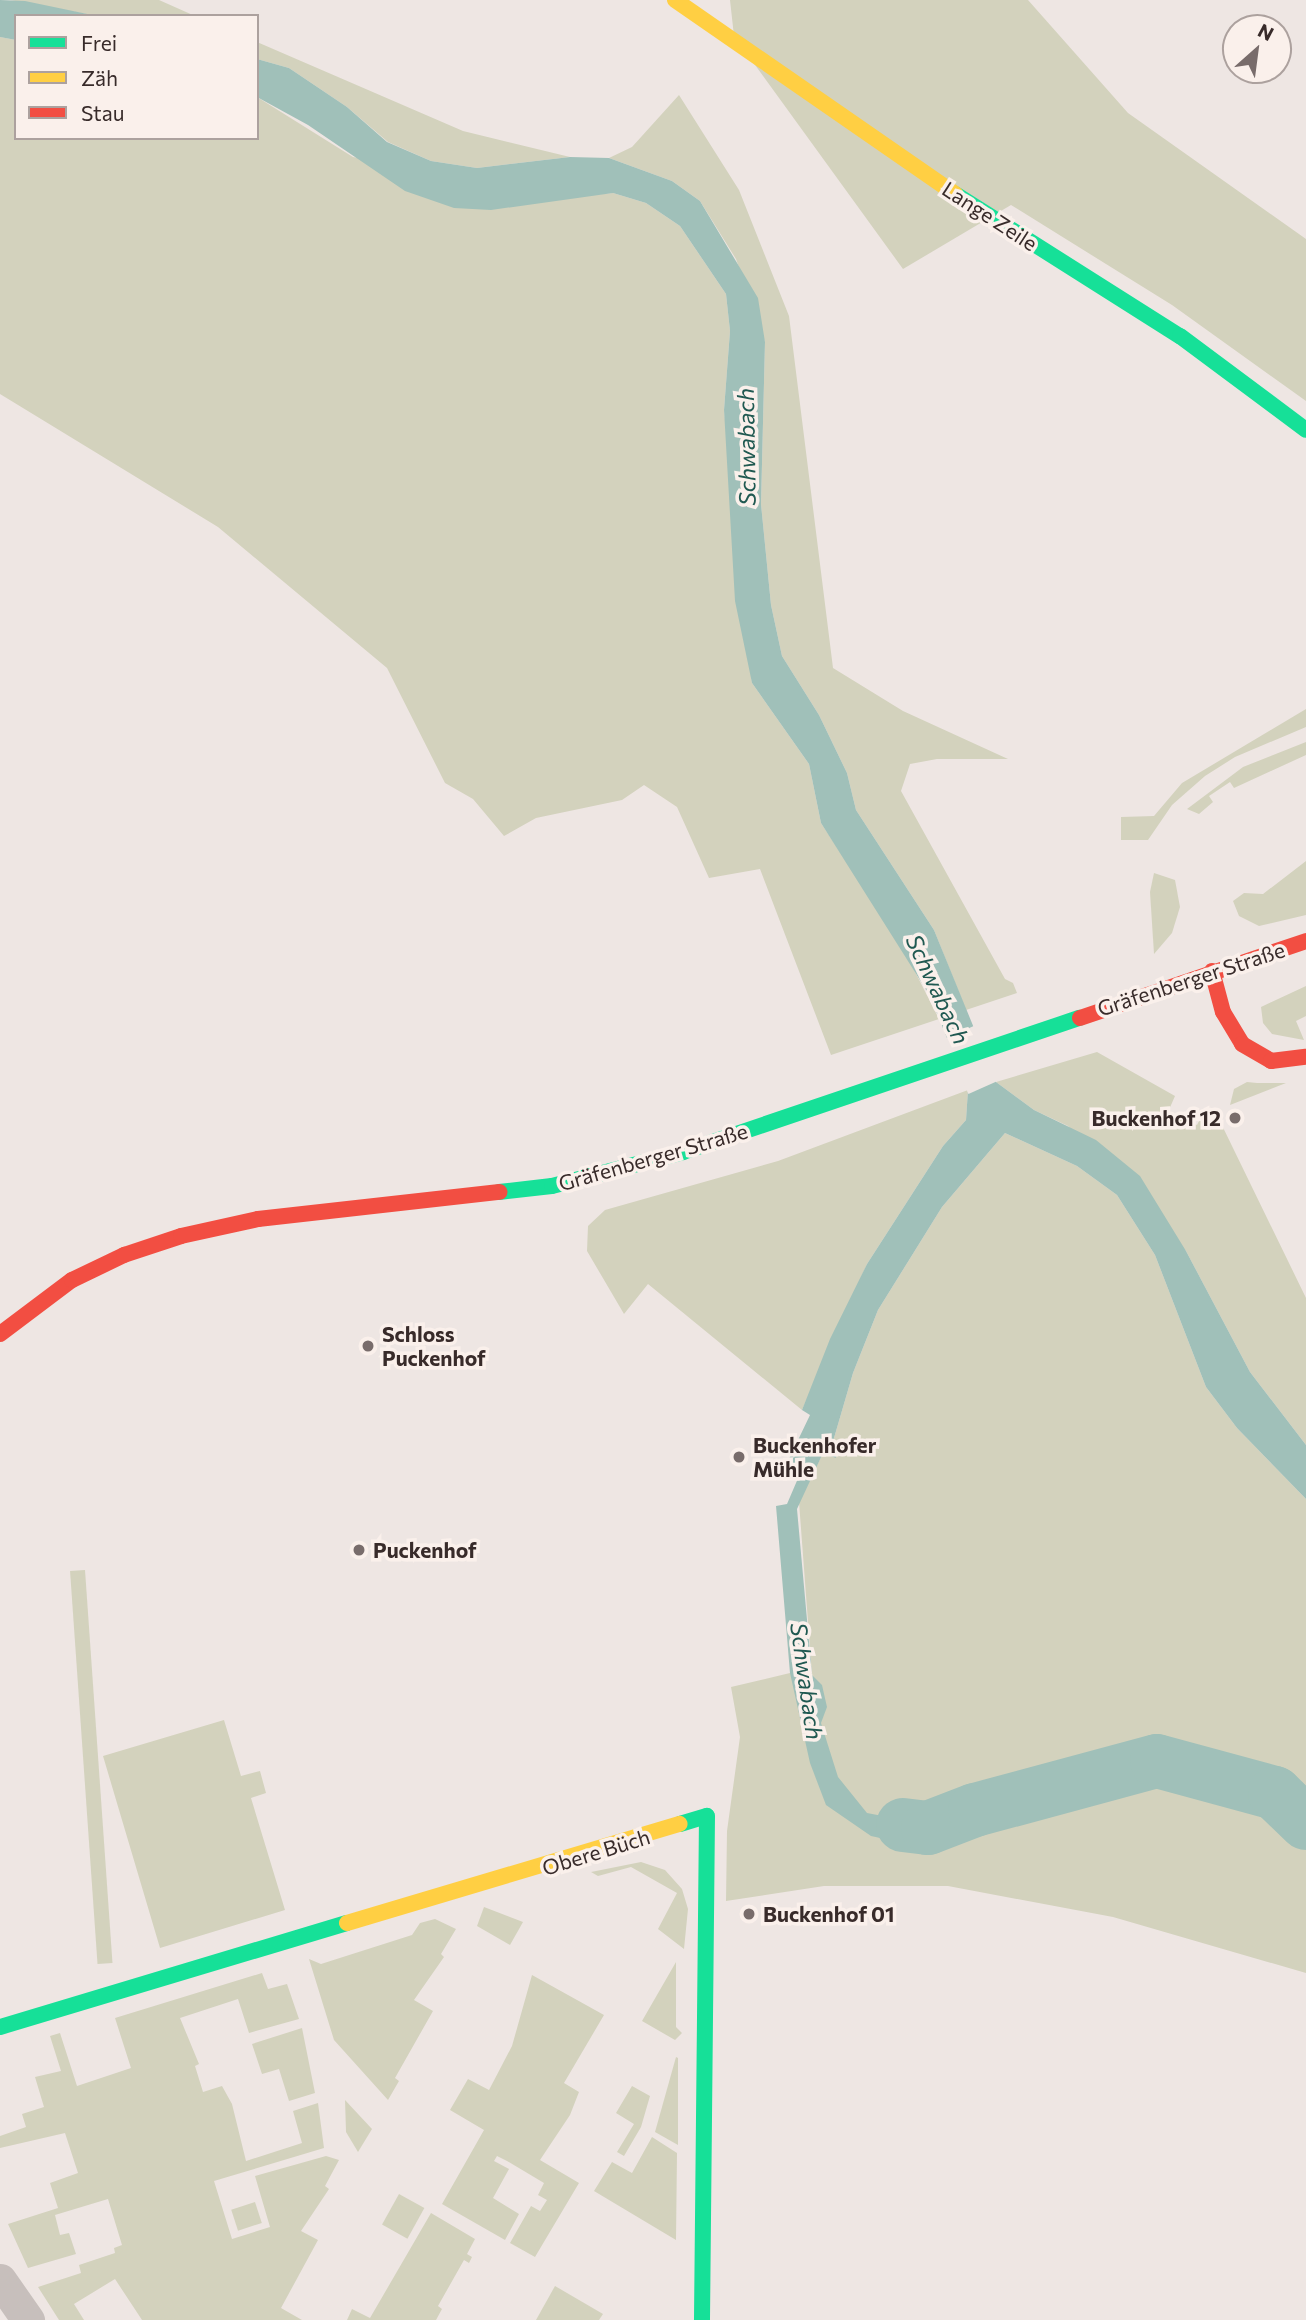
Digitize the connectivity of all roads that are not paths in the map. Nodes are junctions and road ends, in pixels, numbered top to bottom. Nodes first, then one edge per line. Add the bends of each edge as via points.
1 (676, 0) edge
2 (1306, 430) edge
3 (1306, 941) edge
4 (1212, 971) junction
5 (1306, 1058) edge
6 (0, 1334) edge
7 (0, 2027) edge
8 (0, 2280) edge
9 (28, 2320) edge
10 (702, 2320) edge

1 - 2 street, Lange Zeile via 964,201 1180,337
3 - 4 street, Gräfenberger Straße
4 - 5 street via 1223,1012 1242,1044 1271,1061
4 - 6 street, Gräfenberger Straße via 683,1152 552,1186 258,1219 181,1236 124,1255 72,1280
7 - 10 street, Obere Büch via 707,1816
8 - 9 street

